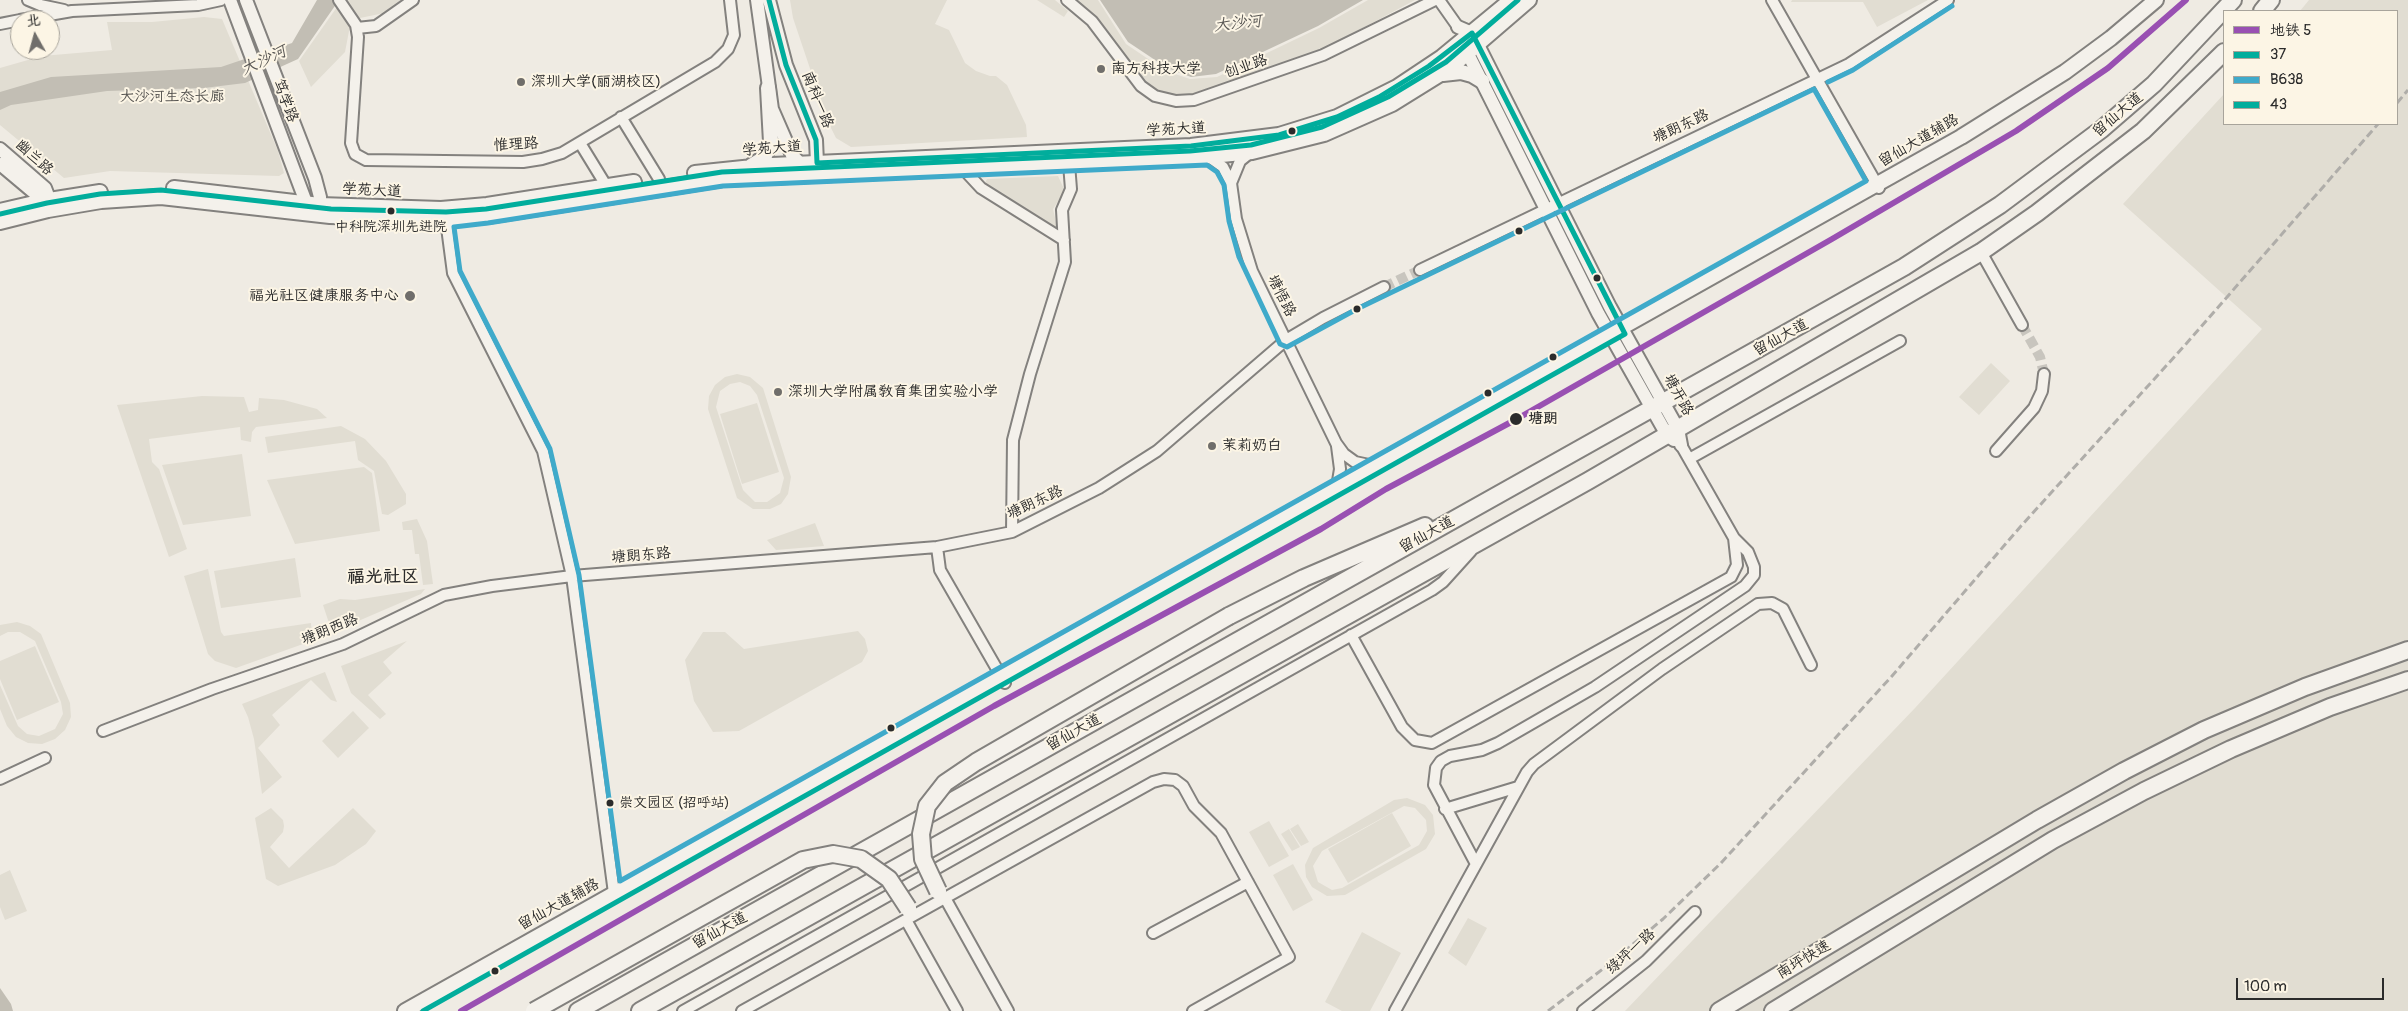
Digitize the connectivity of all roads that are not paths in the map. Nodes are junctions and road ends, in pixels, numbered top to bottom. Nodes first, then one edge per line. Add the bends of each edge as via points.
1 (28, 0) edge
2 (221, 0) edge
3 (230, 0) edge
4 (246, 0) edge
5 (339, 0) edge
6 (414, 0) edge
7 (730, 0) edge
8 (756, 0) edge
9 (769, 0) edge
10 (1067, 0) edge
11 (1435, 0) edge
12 (1439, 0) edge
13 (1511, 0) edge
14 (1528, 0) edge
15 (1772, 0) edge
16 (1948, 0) edge
17 (2156, 0) edge
18 (2167, 0) edge
19 (2233, 0) edge
20 (2271, 0) edge
21 (2224, 10) edge
22 (2263, 10) edge
23 (72, 11) junction
24 (2223, 11) edge
25 (60, 13) edge
26 (356, 27) junction
27 (1458, 27) joint
28 (1470, 43) junction
29 (2223, 53) edge
30 (1440, 75) junction
31 (1817, 79) junction
32 (1482, 81) junction
33 (768, 88) junction
34 (621, 118) junction
35 (580, 143) junction
36 (0, 149) edge
37 (1252, 152) junction
38 (1209, 157) junction
39 (0, 164) edge
40 (800, 164) junction
41 (1068, 164) junction
42 (751, 166) junction
43 (966, 168) junction
44 (814, 169) junction
45 (659, 179) junction
46 (1231, 183) junction
47 (607, 187) junction
48 (1878, 187) junction
49 (49, 203) junction
50 (1552, 206) junction
51 (315, 209) junction
52 (0, 211) edge
53 (446, 220) junction
54 (0, 222) edge
55 (1064, 240) junction
56 (1980, 252) junction
57 (1420, 270) tunnel mouth
58 (1384, 287) tunnel mouth
59 (2022, 325) tunnel mouth
60 (1618, 334) junction
61 (1286, 340) junction
62 (1900, 341) dead end
63 (2044, 374) tunnel mouth
64 (1658, 406) junction
65 (1676, 436) junction
66 (1336, 443) junction
67 (1996, 451) dead end
68 (1689, 459) junction
69 (1374, 466) junction
70 (1514, 486) junction
71 (1337, 488) junction
72 (1012, 532) junction
73 (1734, 538) junction
74 (1480, 540) junction
75 (937, 547) junction
76 (572, 576) junction
77 (1351, 635) junction
78 (2408, 650) edge
79 (1812, 665) dead end
80 (1003, 680) junction
81 (2408, 680) edge
82 (103, 731) dead end
83 (45, 758) dead end
84 (0, 779) edge
85 (1518, 787) junction
86 (1445, 809) junction
87 (1476, 864) junction
88 (1248, 882) junction
89 (614, 893) junction
90 (942, 896) junction
91 (1695, 912) dead end
92 (909, 915) junction
93 (1153, 933) dead end
94 (405, 1011) edge
95 (423, 1011) edge
96 (534, 1011) edge
97 (578, 1011) edge
98 (640, 1011) edge
99 (683, 1011) edge
100 (742, 1011) edge
101 (957, 1011) edge
102 (1008, 1011) edge
103 (1193, 1011) edge
104 (1395, 1011) edge
105 (1583, 1011) edge
106 (1719, 1011) edge
107 (1773, 1011) edge

1 - 23 street
2 - 23 street via 203,5
3 - 51 street, 笃学路 via 270,107
4 - 51 street, 笃学路 via 315,178
5 - 26 street
6 - 26 street via 376,26
7 - 34 street, 惟理路 via 734,35 722,56
8 - 33 street
9 - 44 street, 南科一路 via 786,65 816,140
10 - 11 street, 创业路 via 1092,21 1141,86 1154,96 1176,101 1194,100 1322,55
12 - 27 street
13 - 28 main road, 学苑大道
14 - 28 main road, 学苑大道
15 - 31 street
16 - 31 street, 塘朗东路 via 1849,64
17 - 48 main road, 留仙大道辅路 via 2065,72
18 - 48 main road, 留仙大道辅路 via 2102,56 2062,85 2021,111
19 - 21 main road, 留仙大道
20 - 22 main road
23 - 25 street
24 - 64 main road, 留仙大道 via 2154,84 2102,129 2015,195 1896,272
26 - 35 street, 惟理路 via 351,143 355,154 366,160 523,162 562,153
27 - 28 street
28 - 30 main road, 学苑大道
28 - 32 street, 塘开路
28 - 44 main road, 学苑大道 via 1357,108 1317,124 1271,136 1190,146
28 - 50 street, 塘开路
29 - 56 main road, 留仙大道 via 2142,131 2037,213
30 - 32 main road via 1461,72
30 - 37 main road, 学苑大道 via 1392,104 1348,125 1298,142
31 - 48 street
31 - 50 street, 塘朗东路
32 - 50 street, 塘开路
33 - 40 street via 779,127 792,155
33 - 42 main road via 771,142 764,158
34 - 35 street, 惟理路
34 - 45 street
35 - 47 street
36 - 49 street, 幽兰路 via 40,184
37 - 38 main road, 学苑大道
37 - 46 street, 塘悟路 via 1240,160
38 - 41 main road, 学苑大道
38 - 46 street, 塘悟路 via 1223,167
39 - 49 street, 幽兰路
40 - 42 main road, 学苑大道
40 - 44 main road, 学苑大道
41 - 43 main road, 学苑大道
41 - 55 street via 1071,189 1062,210
42 - 45 main road, 学苑大道
43 - 44 main road, 学苑大道
43 - 55 street via 981,188
44 - 53 main road, 学苑大道 via 702,181
45 - 47 main road, 学苑大道
46 - 61 street, 塘悟路 via 1236,219 1246,254
47 - 51 main road, 学苑大道 via 448,209
48 - 60 main road, 留仙大道辅路
49 - 51 main road, 学苑大道 via 161,197
49 - 52 main road, 学苑大道
49 - 54 main road, 学苑大道
50 - 57 street, 塘朗东路
50 - 60 street, 塘开路
51 - 53 main road, 学苑大道
53 - 76 street via 453,273 543,451
55 - 72 street via 1065,262 1013,440
56 - 59 street
56 - 65 main road, 留仙大道
58 - 61 street, 塘朗东路
60 - 64 street, 塘开路
60 - 69 main road, 留仙大道辅路
60 - 80 main road, 留仙大道辅路
61 - 66 street, 塘悟路
61 - 72 street, 塘朗东路 via 1157,451 1099,488
62 - 68 street
63 - 67 street via 2042,391 2034,408
64 - 65 street, 塘开路
64 - 70 main road, 留仙大道
65 - 68 street
65 - 74 main road, 留仙大道
66 - 69 street, 塘悟路 via 1355,462
66 - 71 street, 塘悟路 via 1340,468
68 - 73 street
69 - 71 main road, 留仙大道辅路
70 - 90 main road, bridge via 1304,578 1229,616 945,783 927,806 920,834 923,859
70 - 97 main road, 留仙大道
71 - 80 main road, 留仙大道辅路
72 - 75 street, 塘朗东路
73 - 77 street via 1737,565 1731,576 1432,743 1414,740 1402,727
73 - 86 street via 1752,561 1754,575 1750,581 1595,687 1510,737 1482,750 1441,761 1436,768 1434,785
74 - 77 street via 1443,582
74 - 98 main road, 留仙大道
75 - 76 street, 塘朗东路
75 - 80 street via 940,570
76 - 82 street, 塘朗西路 via 444,596 343,644
76 - 89 street
77 - 99 street
78 - 106 main road, 南坪快速 via 2305,687 2204,730 2037,820
79 - 85 street via 1784,609 1772,603 1758,604 1662,669 1534,764
80 - 89 main road, 留仙大道辅路
80 - 95 main road, 留仙大道辅路
81 - 107 main road, 南坪快速 via 2330,707 2144,791 2053,840
83 - 84 street
85 - 86 street
85 - 87 street
86 - 87 street
87 - 104 street
88 - 90 street via 1221,833 1194,806 1183,786 1175,780 1164,779
88 - 93 street
88 - 103 street via 1289,957
89 - 94 main road, 留仙大道辅路
90 - 92 street
90 - 102 street
91 - 105 street, 绿坪一路 via 1646,961
92 - 96 main road, bridge via 889,879 861,859 833,854 803,860
92 - 100 street
92 - 101 street

